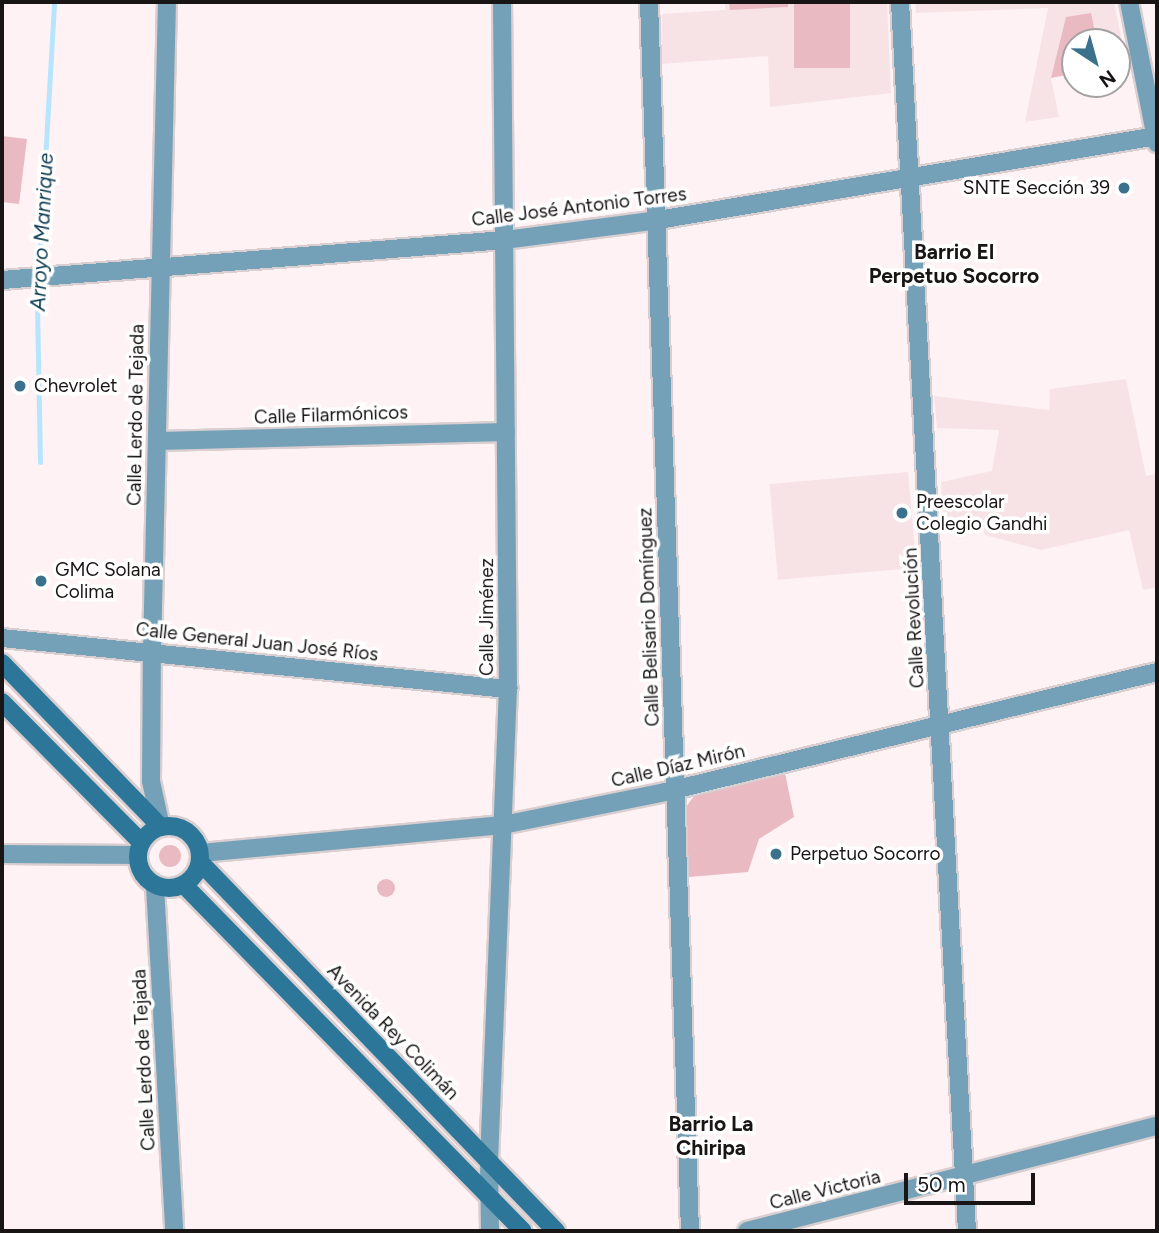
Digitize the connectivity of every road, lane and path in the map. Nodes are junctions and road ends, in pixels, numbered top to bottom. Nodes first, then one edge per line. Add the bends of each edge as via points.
1 (167, 2) edge
2 (502, 2) edge
3 (649, 2) edge
4 (900, 2) edge
5 (1129, 2) edge
6 (1157, 138) edge
7 (910, 175) junction
8 (658, 220) junction
9 (505, 240) junction
10 (158, 267) junction
11 (2, 280) edge
12 (506, 432) junction
13 (157, 441) junction
14 (2, 638) edge
15 (152, 652) junction
16 (2, 663) edge
17 (1156, 677) edge
18 (508, 690) junction
19 (2, 702) edge
20 (942, 724) junction
21 (675, 790) junction
22 (503, 825) junction
23 (161, 827) junction
24 (139, 849) junction
25 (2, 854) edge
26 (200, 857) junction
27 (184, 885) junction
28 (155, 886) junction
29 (1157, 1126) edge
30 (489, 1161) junction
31 (962, 1176) junction
32 (491, 1199) junction
33 (174, 1231) edge
34 (491, 1231) edge
35 (523, 1231) edge
36 (556, 1231) edge
37 (690, 1231) edge
38 (747, 1231) edge
39 (967, 1231) edge

1 - 10 street, Calle Lerdo de Tejada
2 - 9 street, Calle Jiménez
3 - 8 street, Calle Belisario Domínguez
4 - 7 street, Calle Revolución
5 - 6 street
6 - 7 street, Calle José Antonio Torres
7 - 8 street, Calle José Antonio Torres
7 - 20 street, Calle Revolución
8 - 9 street, Calle José Antonio Torres
8 - 21 street, Calle Belisario Domínguez
9 - 10 street, Calle José Antonio Torres
9 - 12 street, Calle Jiménez
10 - 11 street, Calle José Antonio Torres
10 - 13 street, Calle Lerdo de Tejada
12 - 13 street, Calle Filarmónicos
12 - 18 street, Calle Jiménez
13 - 15 street, Calle Lerdo de Tejada
14 - 15 street, Calle General Juan José Ríos
15 - 18 street, Calle General Juan José Ríos
15 - 23 street, Calle Lerdo de Tejada via 151,781
16 - 23 main road
17 - 20 street, Calle Díaz Mirón
18 - 22 street, Calle Jiménez
19 - 24 main road
20 - 21 street, Calle Díaz Mirón
20 - 31 street, Calle Revolución
21 - 22 street, Calle Díaz Mirón
21 - 37 street, Calle Belisario Domínguez
22 - 26 street, Calle Díaz Mirón
22 - 30 street, Calle Jiménez
23 - 24 main road
23 - 26 main road via 188,833
24 - 25 street
24 - 28 main road via 141,873
26 - 27 main road
26 - 30 main road, Avenida Rey Colimán
27 - 28 main road
27 - 32 main road
28 - 33 street, Calle Lerdo de Tejada
29 - 31 street, Calle Victoria
30 - 32 street, Calle Jiménez
30 - 36 main road, Avenida Rey Colimán
31 - 38 street, Calle Victoria
31 - 39 street, Calle Revolución
32 - 34 street, Calle Jiménez
32 - 35 main road

